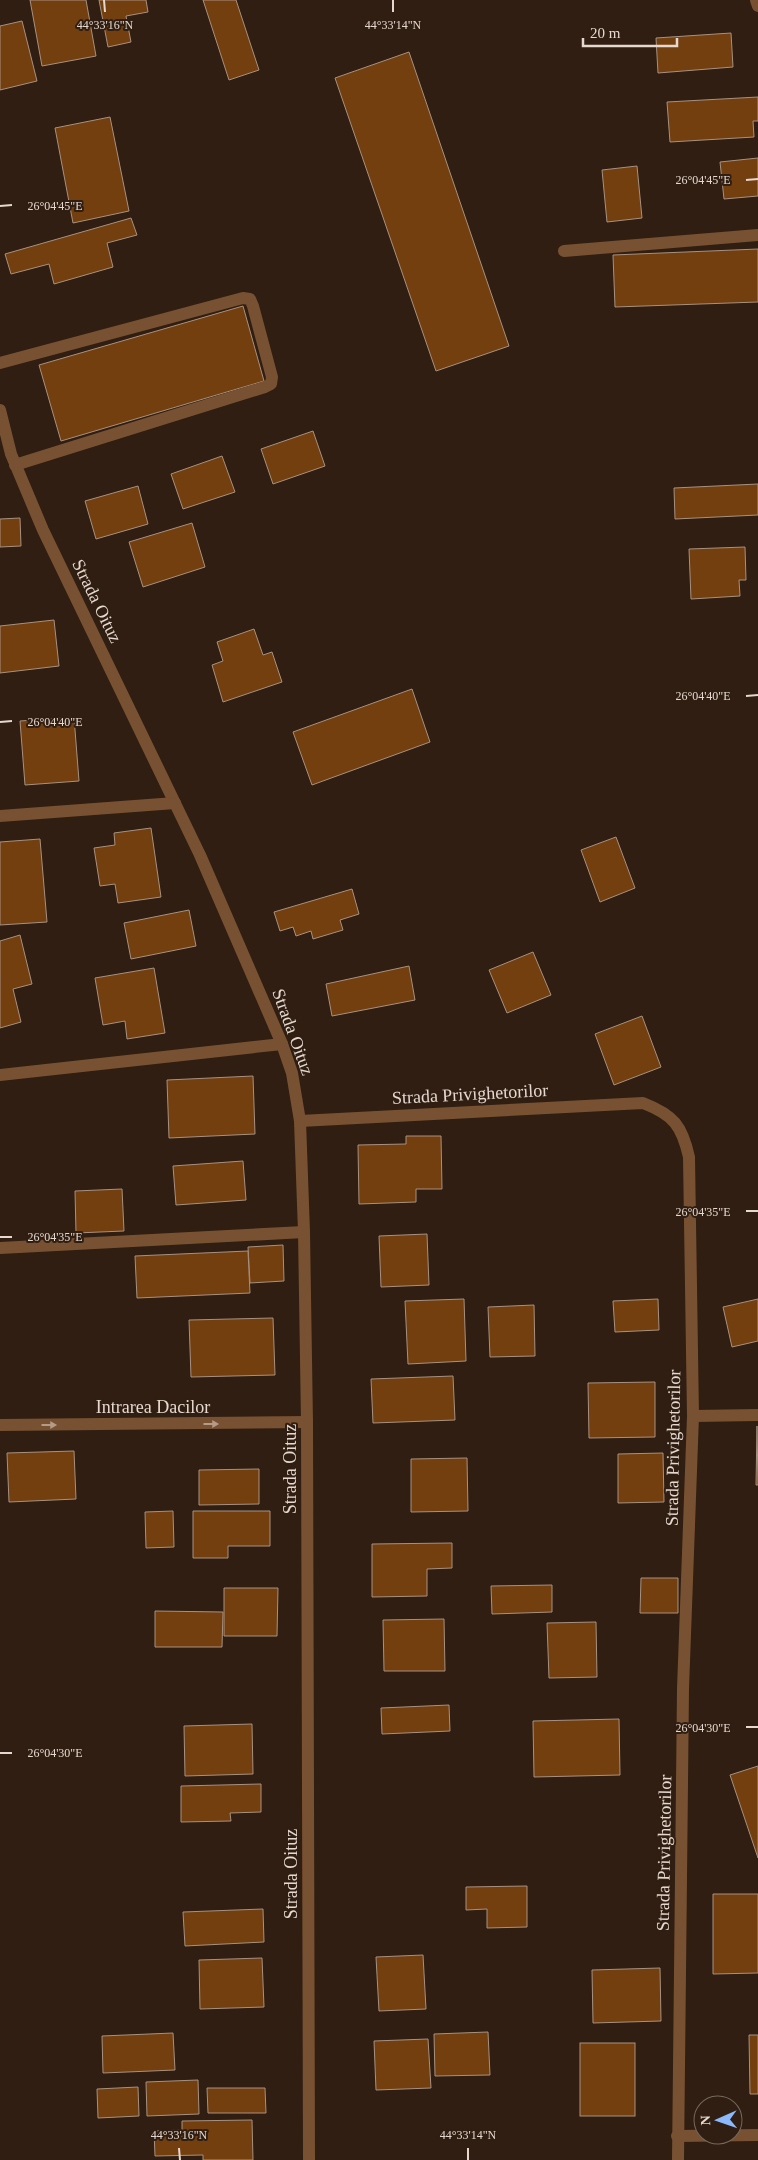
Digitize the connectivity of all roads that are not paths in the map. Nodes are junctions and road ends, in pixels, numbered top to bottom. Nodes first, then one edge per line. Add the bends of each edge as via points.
1 (756, 0) edge
2 (758, 6) edge
3 (758, 235) edge
4 (564, 251) dead end
5 (0, 363) edge
6 (0, 410) edge
7 (16, 465) junction
8 (175, 803) junction
9 (0, 816) edge
10 (282, 1044) junction
11 (0, 1075) edge
12 (300, 1121) junction
13 (304, 1232) junction
14 (0, 1248) edge
15 (758, 1415) edge
16 (693, 1416) junction
17 (307, 1422) junction
18 (0, 1425) edge
19 (758, 2135) edge
20 (677, 2136) junction
21 (309, 2160) edge
22 (678, 2160) edge

1 - 2 street
3 - 4 street
5 - 7 street via 243,298 250,299 253,306 272,377 271,384 265,387
6 - 7 street, Strada Oituz
7 - 8 street, Strada Oituz via 43,530
8 - 9 street
8 - 10 street, Strada Oituz
10 - 11 street
10 - 12 street, Strada Oituz via 292,1073
12 - 13 street, Strada Oituz
12 - 16 street, Strada Privighetorilor via 643,1103 662,1110 677,1123 685,1138 689,1157
13 - 14 street
13 - 17 street, Strada Oituz
15 - 16 street
16 - 20 street, Strada Privighetorilor via 683,1689
18 -> 17 street, Intrarea Dacilor
17 - 21 street, Strada Oituz
19 - 20 street
20 - 22 street, Strada Privighetorilor

